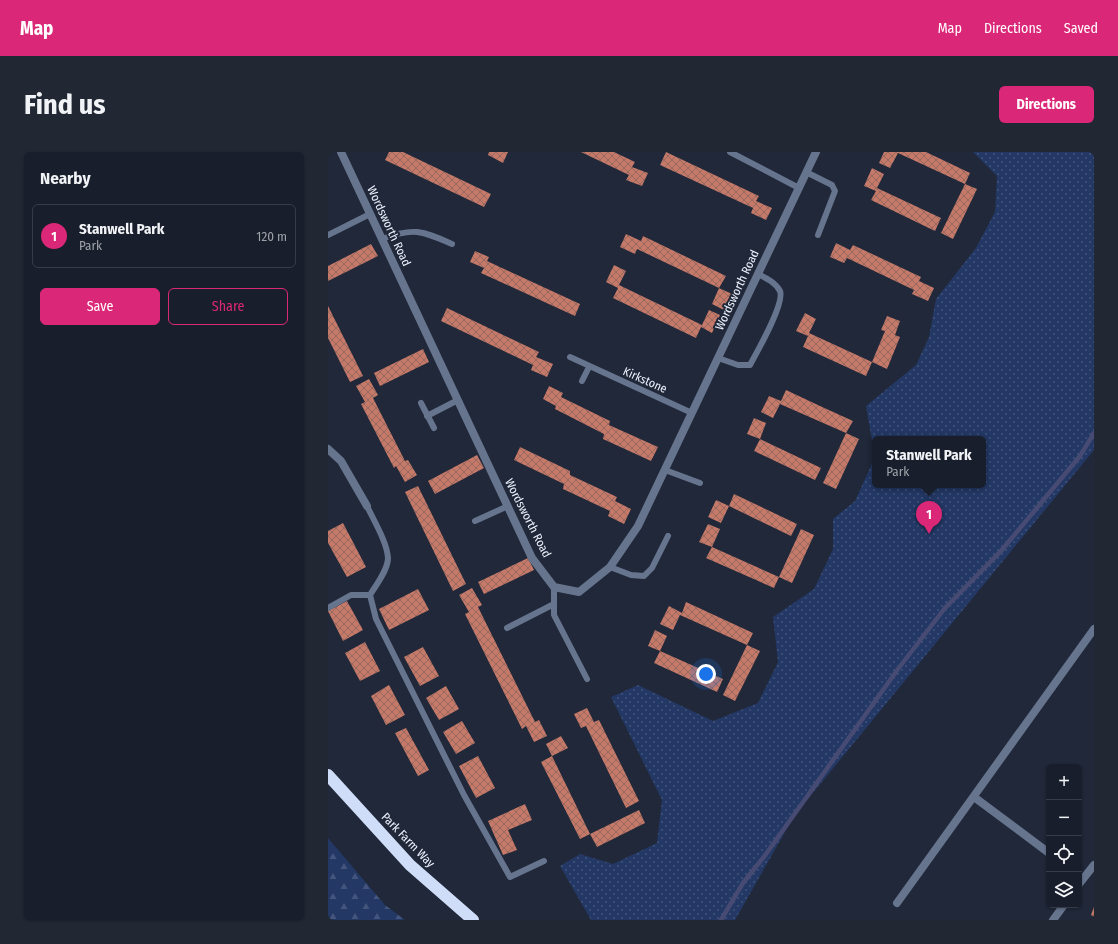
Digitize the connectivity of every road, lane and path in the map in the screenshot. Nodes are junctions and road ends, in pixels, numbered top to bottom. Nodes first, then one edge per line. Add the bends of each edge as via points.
1 (341, 152) edge
2 (730, 152) edge
3 (816, 152) edge
4 (806, 172) junction
5 (799, 188) junction
6 (370, 214) junction
7 (328, 235) edge
8 (818, 235) dead end
9 (382, 239) junction
10 (452, 244) dead end
11 (758, 274) junction
12 (570, 358) dead end
13 (718, 358) junction
14 (589, 366) junction
15 (582, 381) dead end
16 (458, 400) junction
17 (421, 404) dead end
18 (692, 413) junction
19 (427, 416) junction
20 (434, 428) dead end
21 (328, 449) edge
22 (665, 470) junction
23 (700, 484) dead end
24 (366, 506) joint
25 (508, 506) junction
26 (475, 521) dead end
27 (668, 536) dead end
28 (610, 567) junction
29 (554, 587) junction
30 (370, 595) junction
31 (554, 604) junction
32 (328, 608) edge
33 (507, 628) dead end
34 (1094, 629) edge
35 (587, 679) dead end
36 (328, 775) edge
37 (974, 797) junction
38 (1046, 851) edge
39 (544, 861) dead end
40 (1094, 865) edge
41 (1082, 877) edge
42 (897, 903) dead end
43 (1062, 908) edge
44 (473, 920) edge
45 (1053, 920) edge

1 - 6 street, Wordsworth Road
2 - 5 lane
3 - 4 street, Wordsworth Road
4 - 5 street, Wordsworth Road
4 - 8 lane via 832,185 834,191
5 - 11 street, Wordsworth Road
6 - 7 lane
6 - 9 street, Wordsworth Road
9 - 10 lane via 414,231
9 - 16 street, Wordsworth Road
11 - 13 street, Wordsworth Road
11 - 13 lane via 775,284 780,292 779,304 759,348 750,365 738,365
12 - 14 lane, Kirkstone
13 - 18 street, Wordsworth Road
14 - 15 lane
14 - 18 lane, Kirkstone
16 - 19 lane
16 - 25 street, Wordsworth Road
17 - 19 lane
18 - 22 street, Wordsworth Road
19 - 20 lane
21 - 24 street via 341,461
22 - 23 lane
22 - 28 street, Wordsworth Road via 638,526
24 - 30 lane via 380,533 388,559 382,577
25 - 26 lane
25 - 29 street, Wordsworth Road via 532,558
27 - 28 lane via 652,568 644,576 631,575
28 - 29 street, Wordsworth Road via 579,592
29 - 31 lane
30 - 32 lane via 352,594
30 - 39 lane via 380,626 464,795 510,877
31 - 33 lane
31 - 35 lane via 554,615
34 - 37 street
36 - 44 highway, Park Farm Way via 410,865
37 - 38 street
37 - 42 street
40 - 41 street
43 - 45 street

